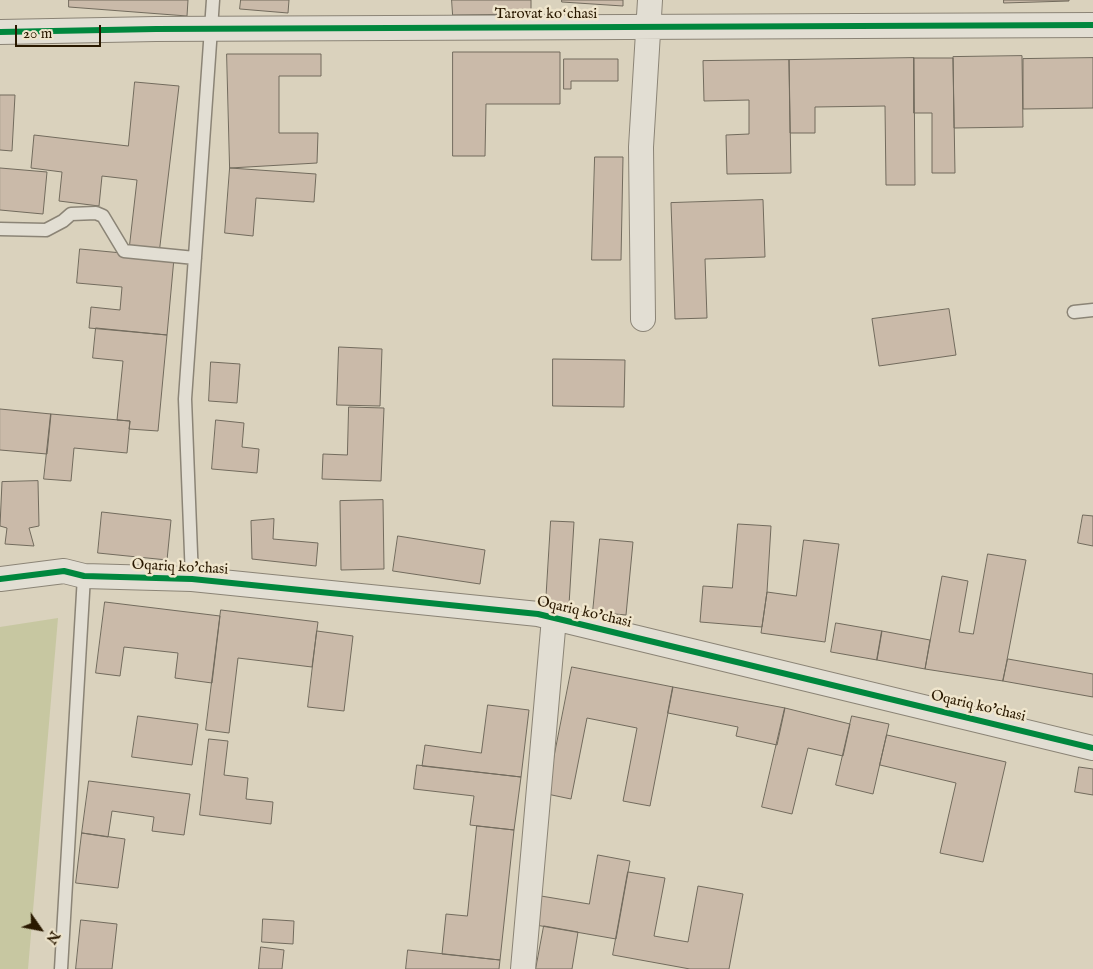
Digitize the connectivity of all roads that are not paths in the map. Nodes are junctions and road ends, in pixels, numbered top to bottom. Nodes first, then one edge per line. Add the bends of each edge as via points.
1 (213, 0) edge
2 (650, 0) edge
3 (1093, 25) edge
4 (648, 26) junction
5 (210, 29) junction
6 (0, 32) edge
7 (0, 229) edge
8 (195, 258) junction
9 (1093, 310) edge
10 (1074, 312) dead end
11 (643, 319) dead end
12 (84, 576) junction
13 (0, 579) edge
14 (192, 579) junction
15 (554, 618) junction
16 (1093, 748) edge
17 (61, 969) edge
18 (523, 969) edge

1 - 5 lane
2 - 4 street
3 - 4 street, Tarovat koʻchasi
4 - 5 street, Tarovat koʻchasi
4 - 11 street via 641,146
5 - 6 street, Tarovat koʻchasi
5 - 8 lane
7 - 8 lane via 46,230 71,214 96,213 103,216 124,251
8 - 14 lane via 185,399
9 - 10 lane
12 - 13 street, Oqariq ko'chasi via 64,571
12 - 14 street, Oqariq ko'chasi
12 - 17 lane
14 - 15 street, Oqariq ko'chasi
15 - 16 street, Oqariq ko'chasi
15 - 18 street

